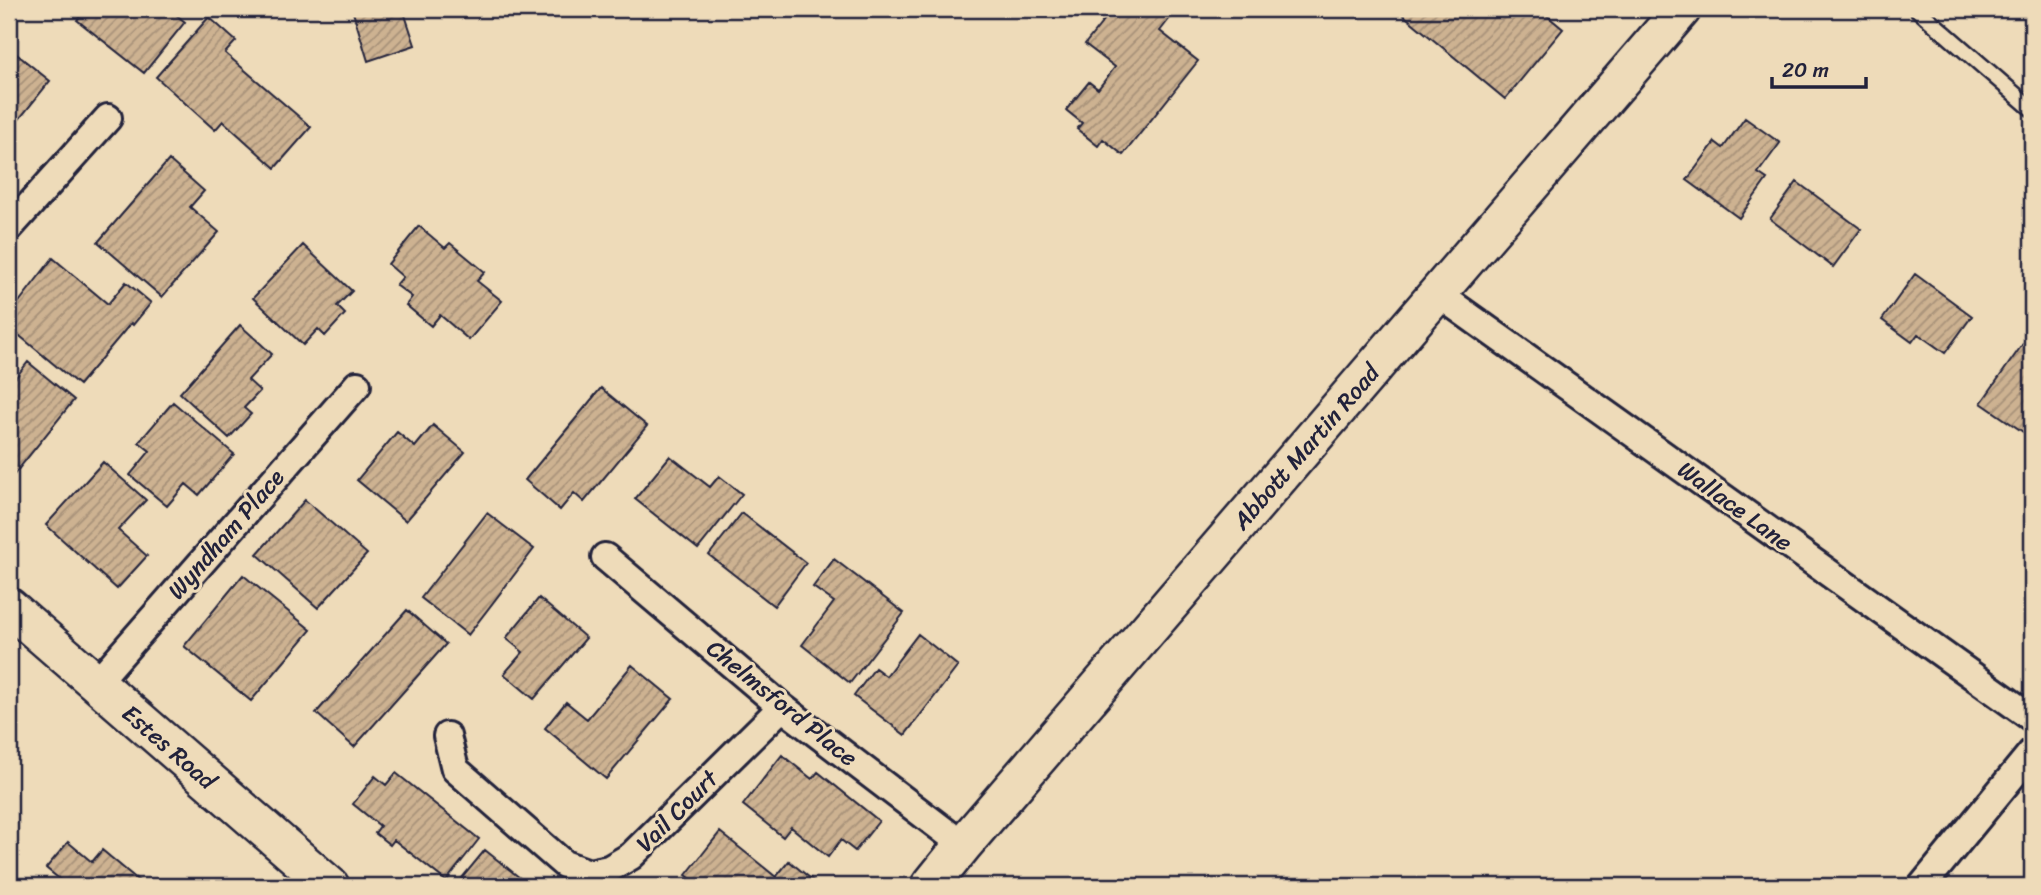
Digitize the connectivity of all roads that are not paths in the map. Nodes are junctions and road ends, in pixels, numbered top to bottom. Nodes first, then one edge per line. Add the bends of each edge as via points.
1 (1682, 9) edge
2 (1917, 9) edge
3 (2032, 109) edge
4 (108, 118) dead end
5 (9, 229) edge
6 (1438, 294) junction
7 (357, 385) dead end
8 (605, 557) dead end
9 (9, 607) edge
10 (96, 683) junction
11 (782, 707) junction
12 (2032, 718) edge
13 (447, 736) dead end
14 (2032, 752) edge
15 (963, 845) junction
16 (330, 886) edge
17 (930, 886) edge
18 (1922, 886) edge

1 - 6 main road, Abbott Martin Road
2 - 3 lane
4 - 5 street
6 - 12 street, Wallace Lane
6 - 15 main road, Abbott Martin Road
7 - 10 street, Wyndham Place
8 - 11 street, Chelmsford Place
9 - 10 main road, Estes Road
10 - 16 main road, Estes Road
11 - 13 street, Vail Court via 631,856 609,869 589,873 564,864 456,769
11 - 15 street, Chelmsford Place
14 - 18 street
15 - 17 main road, Abbott Martin Road

